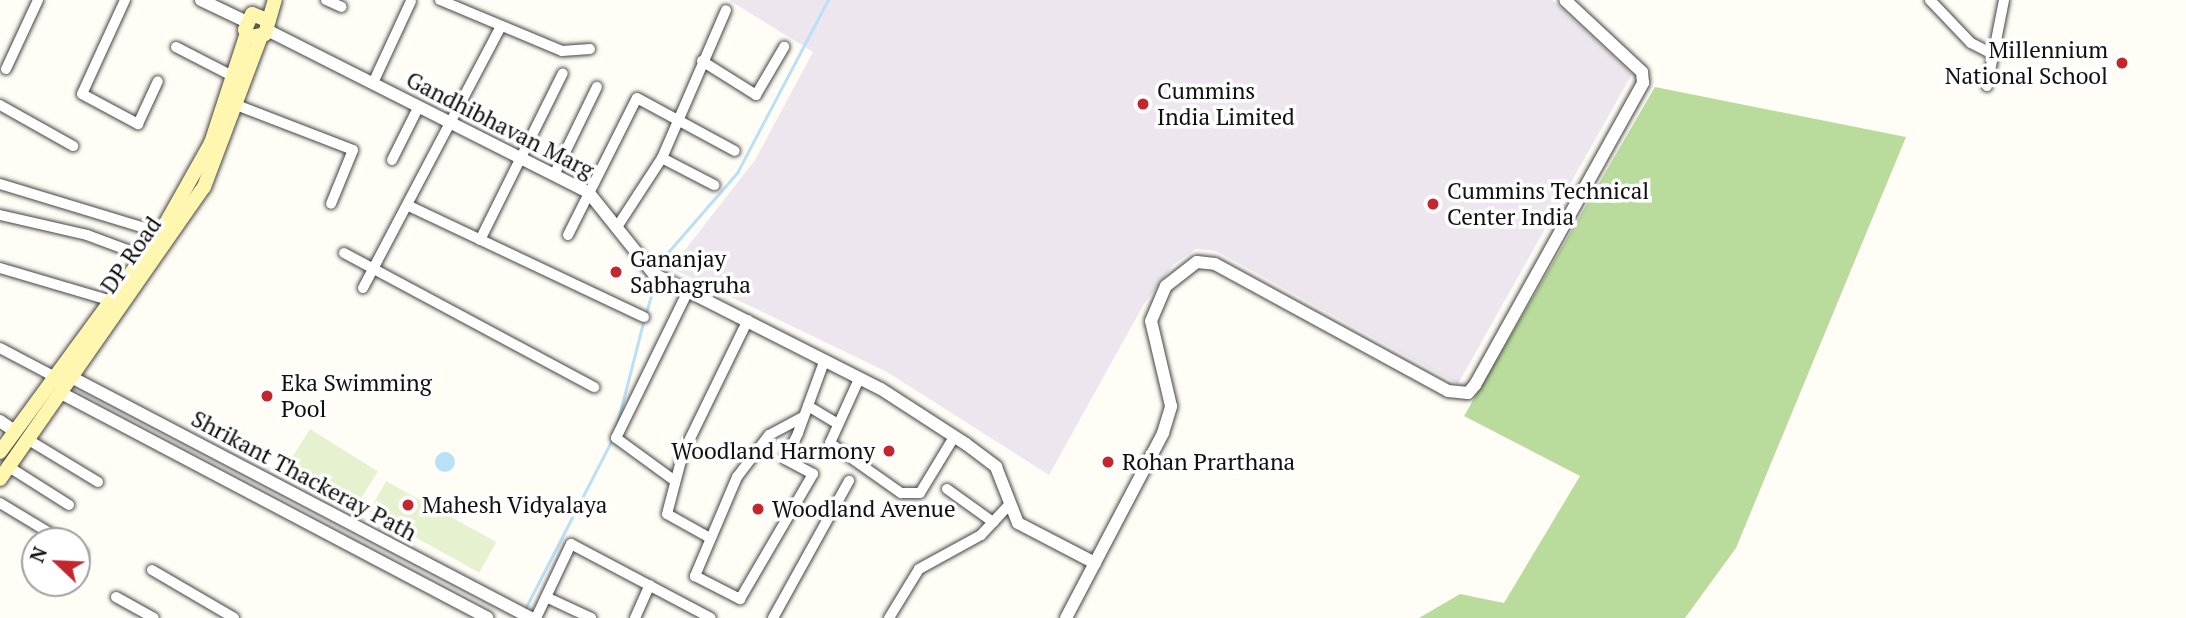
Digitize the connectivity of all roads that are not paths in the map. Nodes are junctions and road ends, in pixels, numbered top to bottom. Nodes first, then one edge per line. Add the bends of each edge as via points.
1 (38, 0) edge
2 (125, 0) edge
3 (201, 0) edge
4 (255, 0) edge
5 (275, 0) edge
6 (326, 0) edge
7 (440, 0) edge
8 (1565, 0) edge
9 (1930, 0) edge
10 (2004, 0) edge
11 (411, 1) edge
12 (342, 6) dead end
13 (726, 10) dead end
14 (256, 26) junction
15 (500, 26) junction
16 (176, 47) dead end
17 (785, 47) dead end
18 (590, 49) dead end
19 (1995, 55) junction
20 (702, 61) junction
21 (6, 69) dead end
22 (563, 73) dead end
23 (234, 77) junction
24 (158, 81) dead end
25 (373, 83) junction
26 (1987, 86) dead end
27 (597, 87) dead end
28 (0, 105) edge
29 (239, 106) junction
30 (419, 106) junction
31 (676, 118) junction
32 (453, 124) junction
33 (72, 146) dead end
34 (735, 152) dead end
35 (521, 158) junction
36 (662, 158) junction
37 (392, 160) dead end
38 (554, 174) junction
39 (0, 184) edge
40 (714, 185) dead end
41 (590, 193) junction
42 (331, 204) dead end
43 (409, 206) junction
44 (0, 215) edge
45 (617, 227) junction
46 (167, 235) junction
47 (568, 235) dead end
48 (480, 240) junction
49 (344, 253) dead end
50 (146, 257) junction
51 (374, 267) junction
52 (0, 268) edge
53 (363, 288) dead end
54 (688, 291) junction
55 (109, 300) junction
56 (644, 317) dead end
57 (748, 320) junction
58 (0, 348) edge
59 (824, 362) junction
60 (53, 377) junction
61 (73, 378) junction
62 (859, 379) junction
63 (594, 387) dead end
64 (61, 393) junction
65 (806, 412) junction
66 (0, 421) edge
67 (838, 424) junction
68 (954, 437) junction
69 (14, 440) edge
70 (78, 465) dead end
71 (5, 473) edge
72 (675, 481) junction
73 (849, 481) dead end
74 (98, 482) dead end
75 (947, 489) dead end
76 (0, 503) edge
77 (69, 505) dead end
78 (1009, 505) junction
79 (993, 522) junction
80 (40, 527) edge
81 (710, 538) junction
82 (1095, 562) junction
83 (152, 570) dead end
84 (650, 585) junction
85 (116, 597) dead end
86 (546, 597) junction
87 (154, 618) edge
88 (234, 618) edge
89 (487, 618) edge
90 (532, 618) edge
91 (592, 618) edge
92 (635, 618) edge
93 (711, 618) edge
94 (773, 618) edge
95 (889, 618) edge
96 (1066, 618) edge

1 - 21 street
2 - 24 street via 82,94 138,124
3 - 14 street, Gandhibhavan Marg
4 - 14 main road, DP Road
5 - 14 main road, DP Road
6 - 12 street
7 - 15 street
8 - 82 street via 1642,72 1643,83 1475,385 1468,393 1448,391 1215,264 1197,261 1166,286 1151,321 1171,406
9 - 19 street via 1971,43
10 - 19 street
11 - 25 street
13 - 20 street
14 - 23 main road, DP Road
14 - 25 street, Gandhibhavan Marg
14 - 29 main road, DP Road
15 - 18 street via 562,51
15 - 32 street
16 - 23 street
17 - 20 street via 756,94
19 - 26 street
20 - 31 street
22 - 35 street
23 - 46 main road, DP Road via 211,143
25 - 30 street, Gandhibhavan Marg
27 - 38 street
28 - 33 street
29 - 42 street via 353,150
29 - 46 main road, DP Road
30 - 32 street, Gandhibhavan Marg
30 - 37 street
31 - 34 street
31 - 36 street
31 - 41 street via 637,98
32 - 35 street, Gandhibhavan Marg
32 - 43 street
35 - 38 street, Gandhibhavan Marg
35 - 48 street
36 - 40 street
36 - 45 street
38 - 41 street, Gandhibhavan Marg
39 - 46 street
41 - 45 street, Gandhibhavan Marg
41 - 47 street
43 - 48 street
43 - 51 street
44 - 50 street via 87,235
45 - 54 street, Gandhibhavan Marg via 657,276
46 - 50 main road, DP Road
46 - 61 main road, DP Road
48 - 56 street
49 - 51 street
50 - 55 main road, DP Road
51 - 53 street
51 - 63 street
52 - 55 street
54 - 57 street, Gandhibhavan Marg
54 - 72 street via 616,438
55 - 60 main road, DP Road
57 - 59 street, Gandhibhavan Marg
57 - 72 street
58 - 60 street
59 - 62 street, Gandhibhavan Marg
59 - 65 street
60 - 61 main road, Shrikant Thackeray Path
60 - 64 main road, Shrikant Thackeray Path
60 - 69 main road, DP Road
61 - 64 main road, DP Road
61 - 90 street, Shrikant Thackeray Path via 506,609
62 - 67 street
62 - 68 street, Gandhibhavan Marg
64 - 69 main road, DP Road
64 - 89 street, Shrikant Thackeray Path
65 - 67 street
65 - 81 street via 755,452
65 - 81 street via 785,459 813,474 740,599 695,576
66 - 69 street
67 - 68 street via 830,443 912,497
68 - 78 street, Gandhibhavan Marg via 996,467
69 - 70 street
69 - 71 main road, DP Road
69 - 74 street
71 - 77 street
72 - 81 street via 667,514
73 - 94 street
75 - 79 street
76 - 80 street
78 - 79 street
78 - 82 street, Gandhibhavan Marg via 1024,527
79 - 95 street via 919,569
82 - 96 street
83 - 88 street
84 - 86 street via 571,544
84 - 92 street
84 - 93 street
85 - 87 street
86 - 90 street
86 - 91 street

